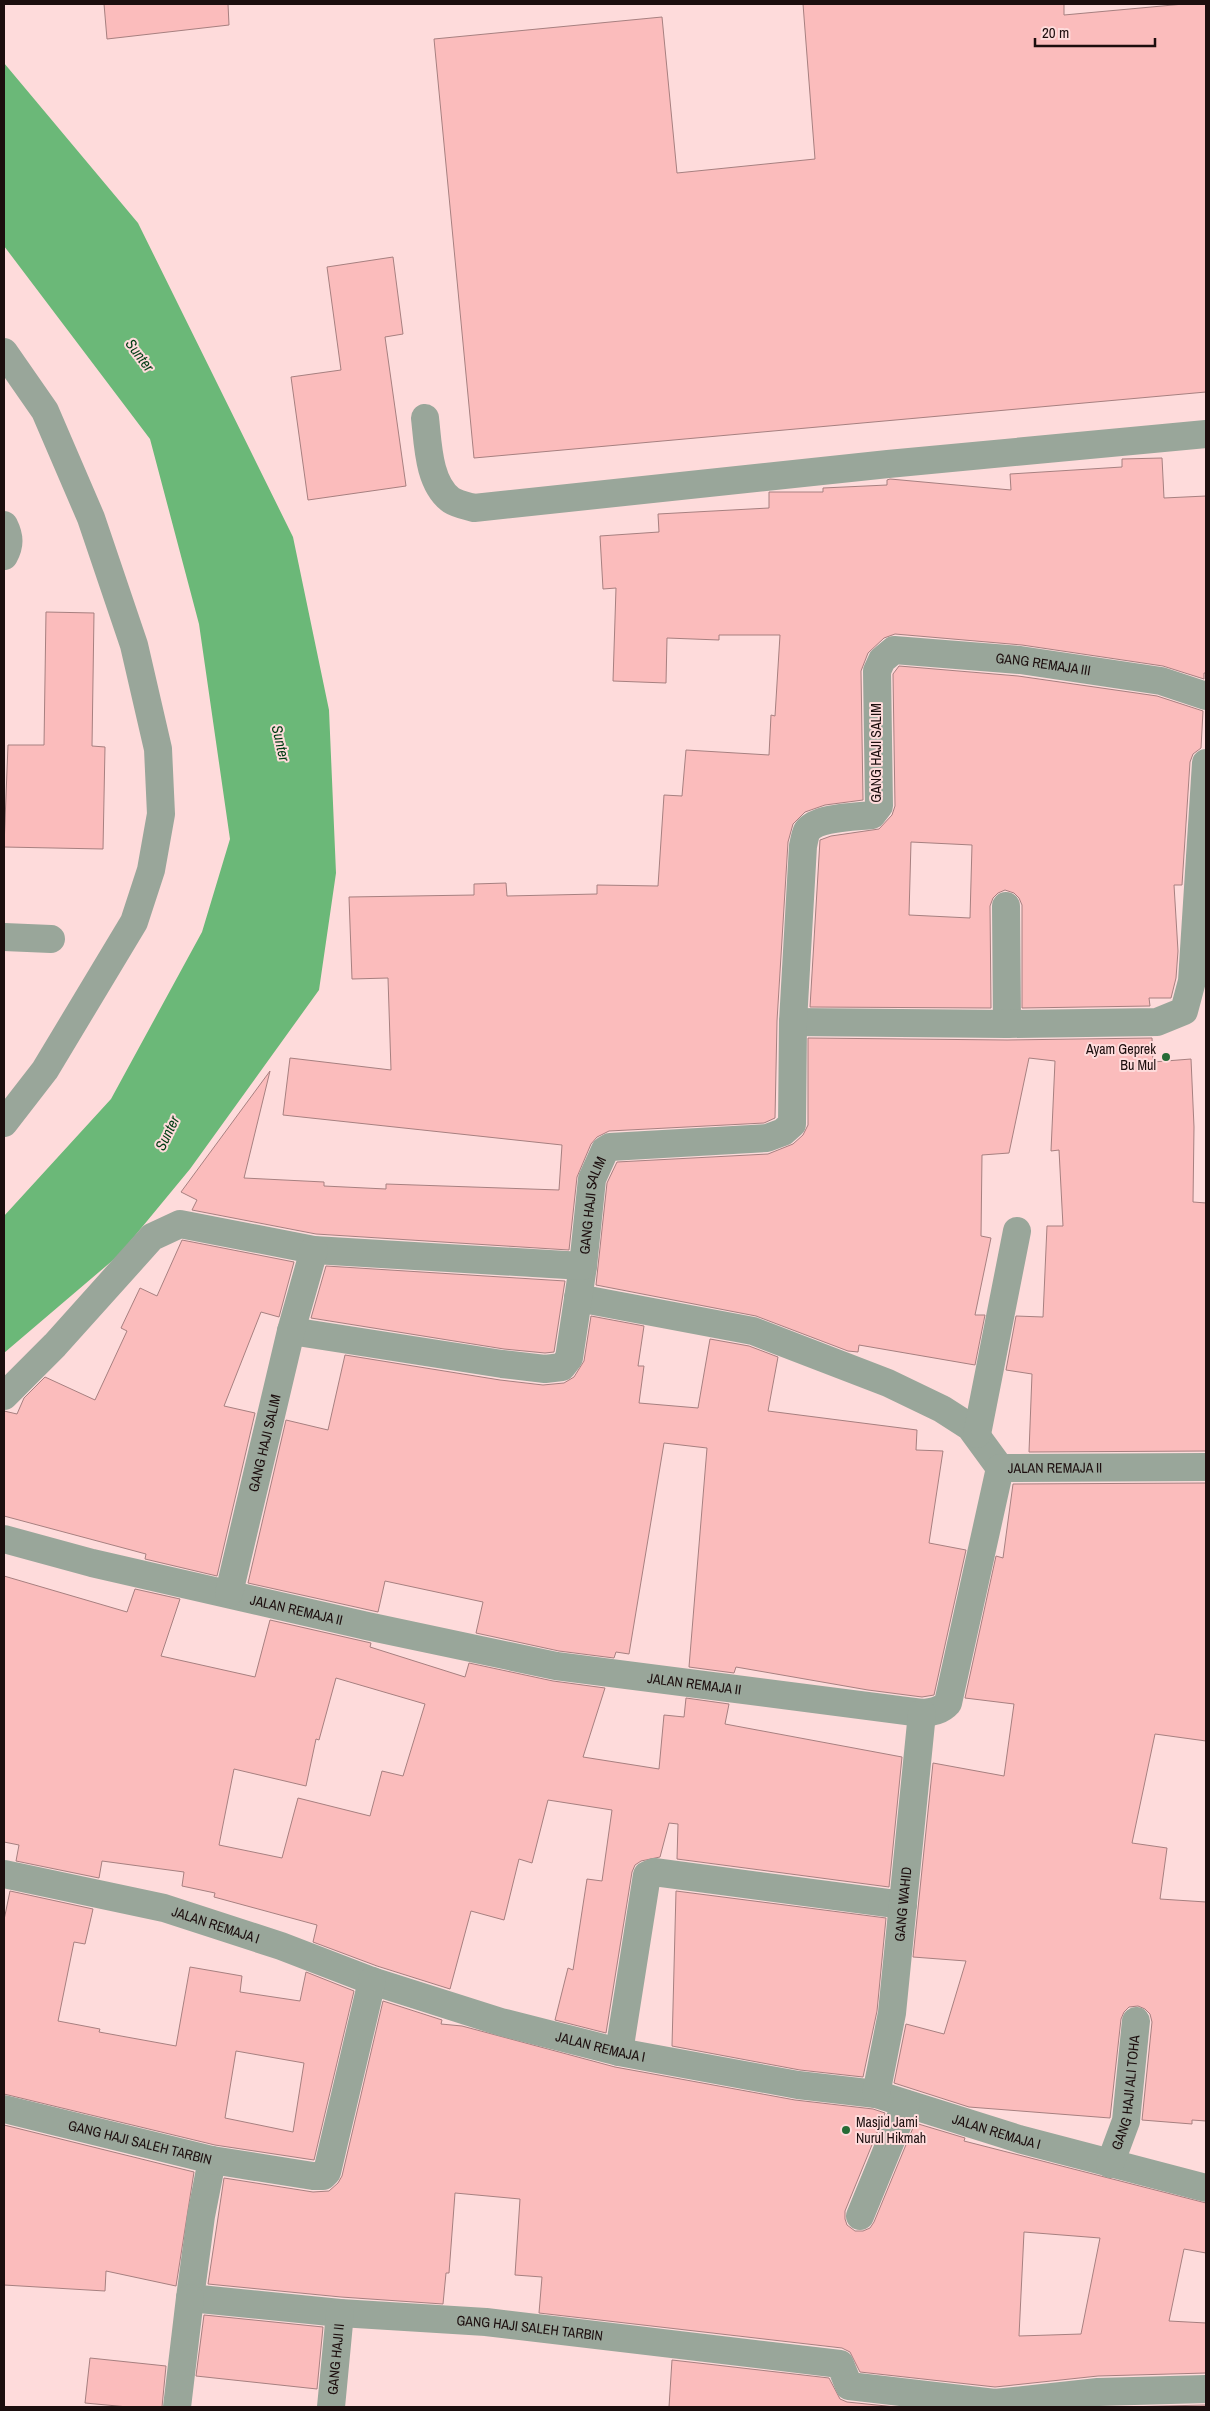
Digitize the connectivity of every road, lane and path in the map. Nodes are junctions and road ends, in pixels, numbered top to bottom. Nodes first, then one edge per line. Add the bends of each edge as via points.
1 (4, 352) edge
2 (425, 418) dead end
3 (1206, 434) edge
4 (4, 525) edge
5 (4, 556) edge
6 (882, 660) joint
7 (1206, 696) edge
8 (1206, 763) edge
9 (1006, 906) dead end
10 (4, 937) edge
11 (51, 939) dead end
12 (793, 1022) junction
13 (1007, 1024) junction
14 (4, 1123) edge
15 (1016, 1231) dead end
16 (314, 1250) junction
17 (584, 1266) junction
18 (578, 1298) junction
19 (291, 1331) junction
20 (4, 1396) edge
21 (977, 1434) junction
22 (1206, 1467) edge
23 (1000, 1468) junction
24 (4, 1539) edge
25 (229, 1593) junction
26 (922, 1713) junction
27 (4, 1874) edge
28 (903, 1905) junction
29 (372, 1981) junction
30 (1136, 2021) dead end
31 (619, 2052) junction
32 (876, 2094) junction
33 (906, 2104) junction
34 (4, 2109) edge
35 (212, 2160) junction
36 (1110, 2164) junction
37 (1206, 2188) edge
38 (860, 2216) dead end
39 (190, 2298) junction
40 (340, 2313) junction
41 (1206, 2390) edge
42 (1114, 2400) edge
43 (177, 2407) edge
44 (331, 2407) edge

1 - 14 street via 45,411 94,527 134,645 154,730 161,814 151,870 134,922 45,1070
2 - 3 street via 429,454 438,484 452,500 474,508
4 - 5 street via 9,536
6 - 7 street, GANG REMAJA III via 894,650 902,650 1020,660 1161,681
6 - 12 street, GANG HAJI SALIM via 876,681 879,806 872,815 816,824 807,831 803,846
8 - 13 street via 1192,981 1184,1011 1157,1022
9 - 13 street
10 - 11 street
12 - 13 street
12 - 17 street, GANG HAJI SALIM via 792,1124 784,1132 767,1138 610,1147 592,1179
15 - 21 street
16 - 17 street
16 - 19 street
16 - 20 street via 180,1224 164,1231 152,1237 55,1345
17 - 18 street, GANG HAJI SALIM
18 - 19 street, GANG HAJI SALIM via 569,1358 562,1367 545,1370
18 - 21 street via 753,1331 888,1383 942,1409
19 - 25 street, GANG HAJI SALIM
21 - 23 street
22 - 23 street, JALAN REMAJA II
23 - 26 street, JALAN REMAJA II via 948,1704 935,1712
24 - 25 street, JALAN REMAJA II via 92,1563
25 - 26 street, JALAN REMAJA II via 556,1666
26 - 28 street, GANG WAHID
27 - 29 street, JALAN REMAJA I via 164,1908 281,1946
28 - 31 street via 654,1872 647,1875
28 - 32 street, GANG WAHID via 892,2013
29 - 31 street, JALAN REMAJA I via 501,2022
29 - 35 street via 327,2172 323,2176 313,2176
30 - 36 street, GANG HAJI ALI TOHA via 1126,2121
31 - 32 street, JALAN REMAJA I via 798,2085
32 - 33 street, JALAN REMAJA I
33 - 36 street, JALAN REMAJA I
33 - 38 street
34 - 35 street, GANG HAJI SALEH TARBIN
35 - 39 street, GANG HAJI SALEH TARBIN
36 - 37 street, JALAN REMAJA I
39 - 40 street, GANG HAJI SALEH TARBIN
39 - 43 street
40 - 42 street, GANG HAJI SALEH TARBIN via 486,2322 840,2364 849,2386 956,2400 995,2404
40 - 44 street, GANG HAJI II
41 - 42 street, GANG HAJI SALEH TARBIN

